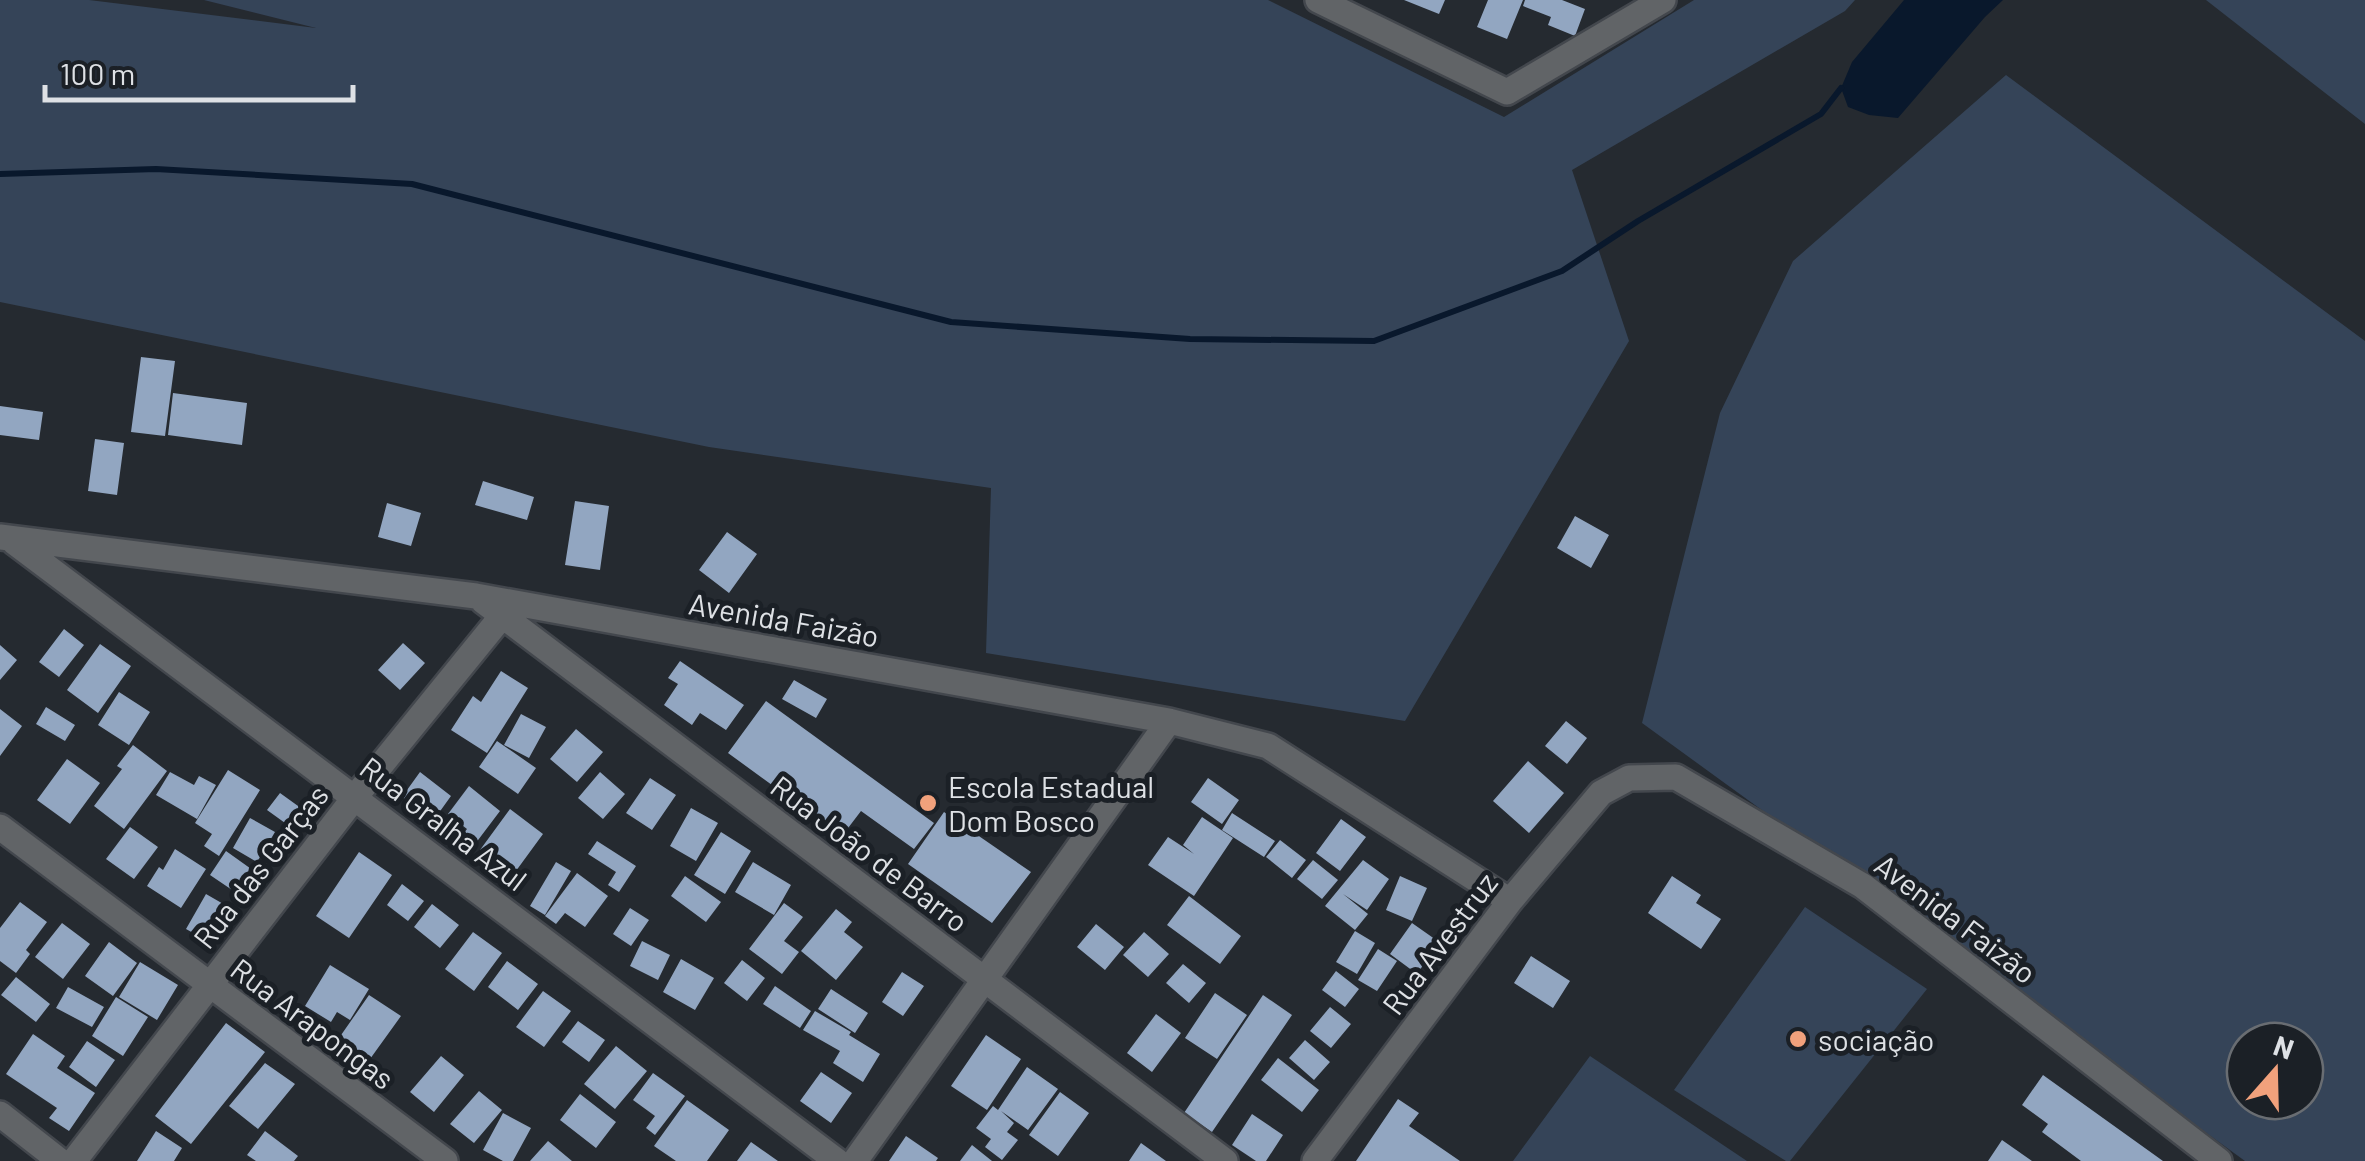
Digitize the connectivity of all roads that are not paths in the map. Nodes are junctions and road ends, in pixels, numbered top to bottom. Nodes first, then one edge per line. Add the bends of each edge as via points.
1 (1318, 0) edge
2 (1663, 0) edge
3 (5, 538) edge
4 (476, 596) junction
5 (502, 616) junction
6 (1169, 721) junction
7 (1629, 778) joint
8 (355, 797) junction
9 (0, 828) edge
10 (1510, 901) junction
11 (984, 981) junction
12 (208, 985) junction
13 (0, 1114) edge
14 (60, 1161) edge
15 (74, 1161) edge
16 (445, 1161) edge
17 (837, 1161) edge
18 (855, 1161) edge
19 (1226, 1161) edge
20 (1315, 1161) edge
21 (2219, 1161) edge

1 - 2 street via 1506,92
3 - 4 street, Avenida Faizão
3 - 8 street, Rua Gralha Azul
4 - 5 street, Rua João de Barro
4 - 6 street, Avenida Faizão
5 - 8 street, Rua das Garças
5 - 11 street, Rua João de Barro
6 - 10 street, Avenida Faizão via 1268,746
6 - 11 street
7 - 10 street, Rua Avestruz via 1601,793
7 - 21 street, Avenida Faizão via 1676,777 1863,886
8 - 12 street, Rua das Garças
8 - 17 street, Rua Gralha Azul
9 - 12 street, Rua Arapongas
10 - 20 street, Rua Avestruz
11 - 18 street
11 - 19 street, Rua João de Barro
12 - 15 street, Rua das Garças
12 - 16 street, Rua Arapongas
13 - 14 street

